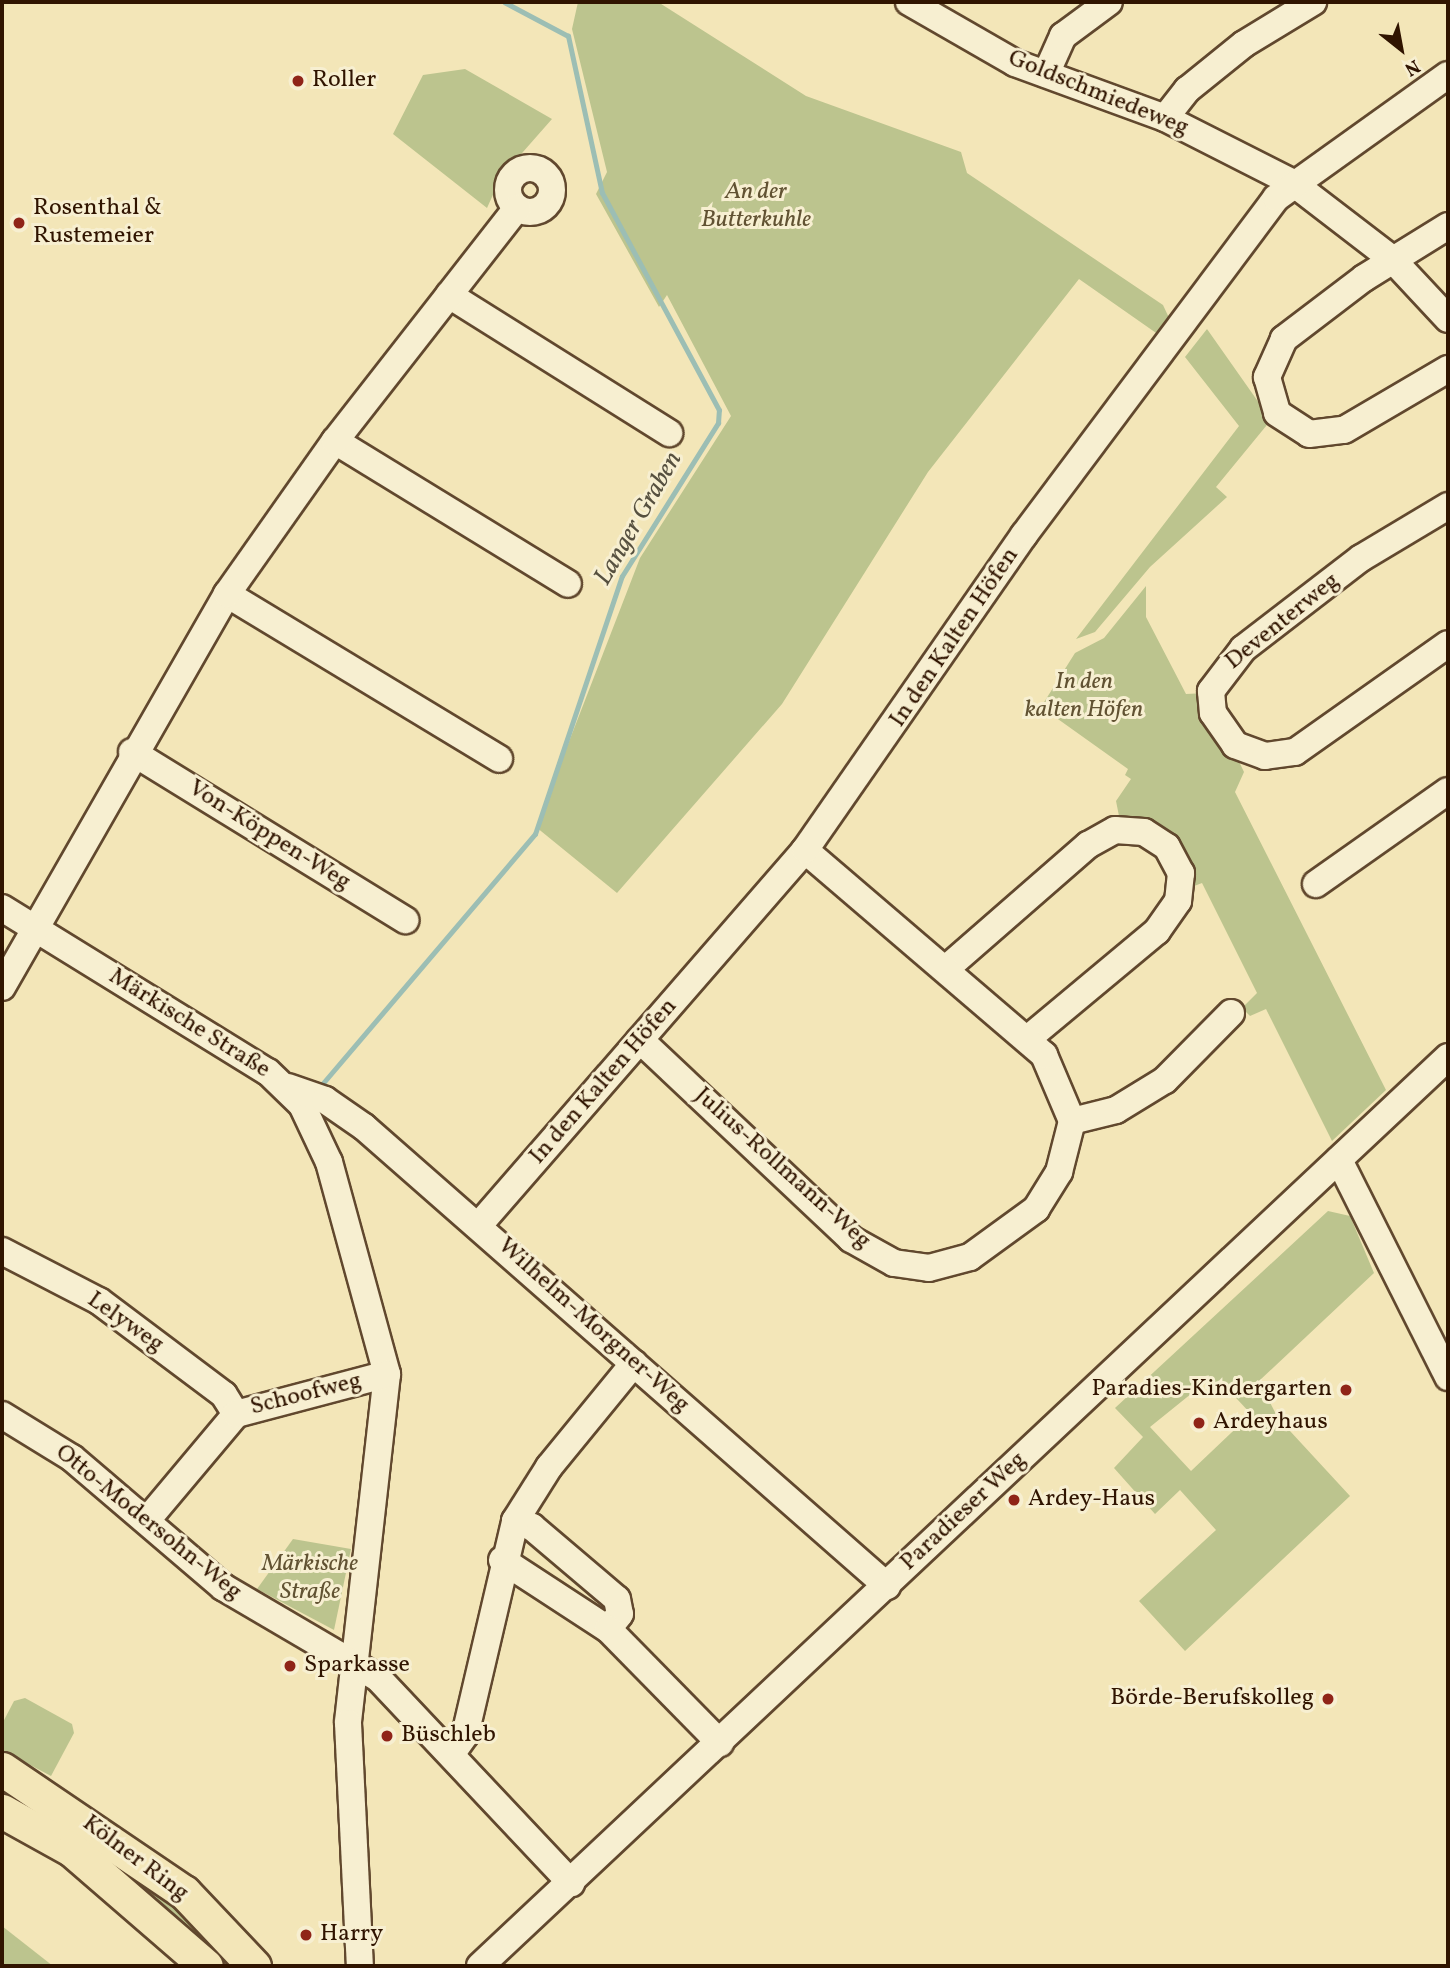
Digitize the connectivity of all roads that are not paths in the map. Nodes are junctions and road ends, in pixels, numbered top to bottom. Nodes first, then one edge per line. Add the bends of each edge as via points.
1 (909, 2) edge
2 (1109, 2) edge
3 (1313, 2) edge
4 (937, 9) edge
5 (1046, 74) junction
6 (1448, 75) edge
7 (1165, 117) junction
8 (1293, 183) junction
9 (517, 208) dead end
10 (1448, 226) edge
11 (1392, 259) junction
12 (449, 295) junction
13 (1448, 319) edge
14 (1448, 369) edge
15 (669, 433) dead end
16 (335, 441) junction
17 (1448, 506) edge
18 (568, 584) dead end
19 (228, 594) junction
20 (1448, 644) edge
21 (132, 752) junction
22 (499, 759) dead end
23 (1448, 792) edge
24 (805, 850) junction
25 (1316, 884) dead end
26 (2, 908) edge
27 (405, 920) dead end
28 (35, 926) junction
29 (948, 967) junction
30 (2, 987) edge
31 (1231, 1013) dead end
32 (1030, 1037) junction
33 (640, 1040) junction
34 (1448, 1058) edge
35 (285, 1086) junction
36 (1072, 1121) junction
37 (1339, 1160) junction
38 (479, 1225) junction
39 (2, 1251) edge
40 (634, 1363) junction
41 (387, 1374) junction
42 (1448, 1377) edge
43 (236, 1414) junction
44 (2, 1415) edge
45 (148, 1519) junction
46 (515, 1521) junction
47 (502, 1560) junction
48 (887, 1586) junction
49 (608, 1629) junction
50 (352, 1663) junction
51 (720, 1743) junction
52 (452, 1753) junction
53 (2, 1769) edge
54 (2, 1811) edge
55 (81, 1837) junction
56 (571, 1883) junction
57 (206, 1966) edge
58 (254, 1966) edge
59 (359, 1966) edge
60 (480, 1966) edge

1 - 4 street, Goldschmiedeweg
2 - 5 street via 1063,36
3 - 7 street via 1244,44 1187,90
4 - 5 street, Goldschmiedeweg
5 - 7 street, Goldschmiedeweg
6 - 8 street, In den Kalten Höfen
7 - 8 street, Goldschmiedeweg
8 - 11 street, Goldschmiedeweg
8 - 24 street, In den Kalten Höfen via 1024,535
9 - 12 street
10 - 11 street
11 - 13 street, Goldschmiedeweg
11 - 14 street via 1284,339 1267,377 1277,413 1309,434 1344,430
12 - 15 street
12 - 16 street
16 - 18 street
16 - 19 street
17 - 20 street, Deventerweg via 1362,558 1243,649 1210,691 1213,713 1235,745 1265,756 1295,752
19 - 21 street
19 - 22 street
21 - 27 street, Von-Köppen-Weg
21 - 28 street
23 - 25 street
24 - 29 street
24 - 33 street, In den Kalten Höfen
26 - 28 street, Märkische Straße
28 - 30 street
28 - 35 street, Märkische Straße
29 - 32 street
29 - 32 street via 1106,835 1144,832 1167,847 1181,873 1178,901 1157,931
31 - 36 street via 1165,1080 1116,1110
32 - 36 street via 1063,1091
33 - 36 street, Julius-Rollmann-Weg via 851,1238 894,1263 929,1268 970,1257 1004,1236 1036,1209 1059,1172
33 - 38 street, In den Kalten Höfen
34 - 37 street, Paradieser Weg
35 - 38 street, Wilhelm-Morgner-Weg via 325,1100 364,1127
35 - 41 street, Märkische Straße via 302,1105 329,1162
37 - 42 street
37 - 48 street, Paradieser Weg
38 - 40 street, Wilhelm-Morgner-Weg
39 - 43 street, Lelyweg via 99,1301 224,1395
40 - 46 street via 549,1467
40 - 48 street, Wilhelm-Morgner-Weg
41 - 43 street, Schoofweg
41 - 50 street, Märkische Straße
43 - 45 street, Schoofweg
44 - 45 street, Otto-Modersohn-Weg via 72,1458
45 - 50 street, Otto-Modersohn-Weg via 223,1587
46 - 47 street
46 - 49 street via 532,1527 617,1600 620,1614
47 - 49 street
47 - 52 street via 465,1735
48 - 51 street, Paradieser Weg
49 - 51 street
50 - 52 street, Otto-Modersohn-Weg via 378,1678
50 - 59 street, Märkische Straße via 348,1723
51 - 56 street, Paradieser Weg
52 - 56 street, Otto-Modersohn-Weg
53 - 55 main road, Kölner Ring
54 - 55 main road, Kölner Ring
55 - 57 main road, Kölner Ring
55 - 58 main road, Kölner Ring via 184,1892
56 - 60 street, Paradieser Weg

